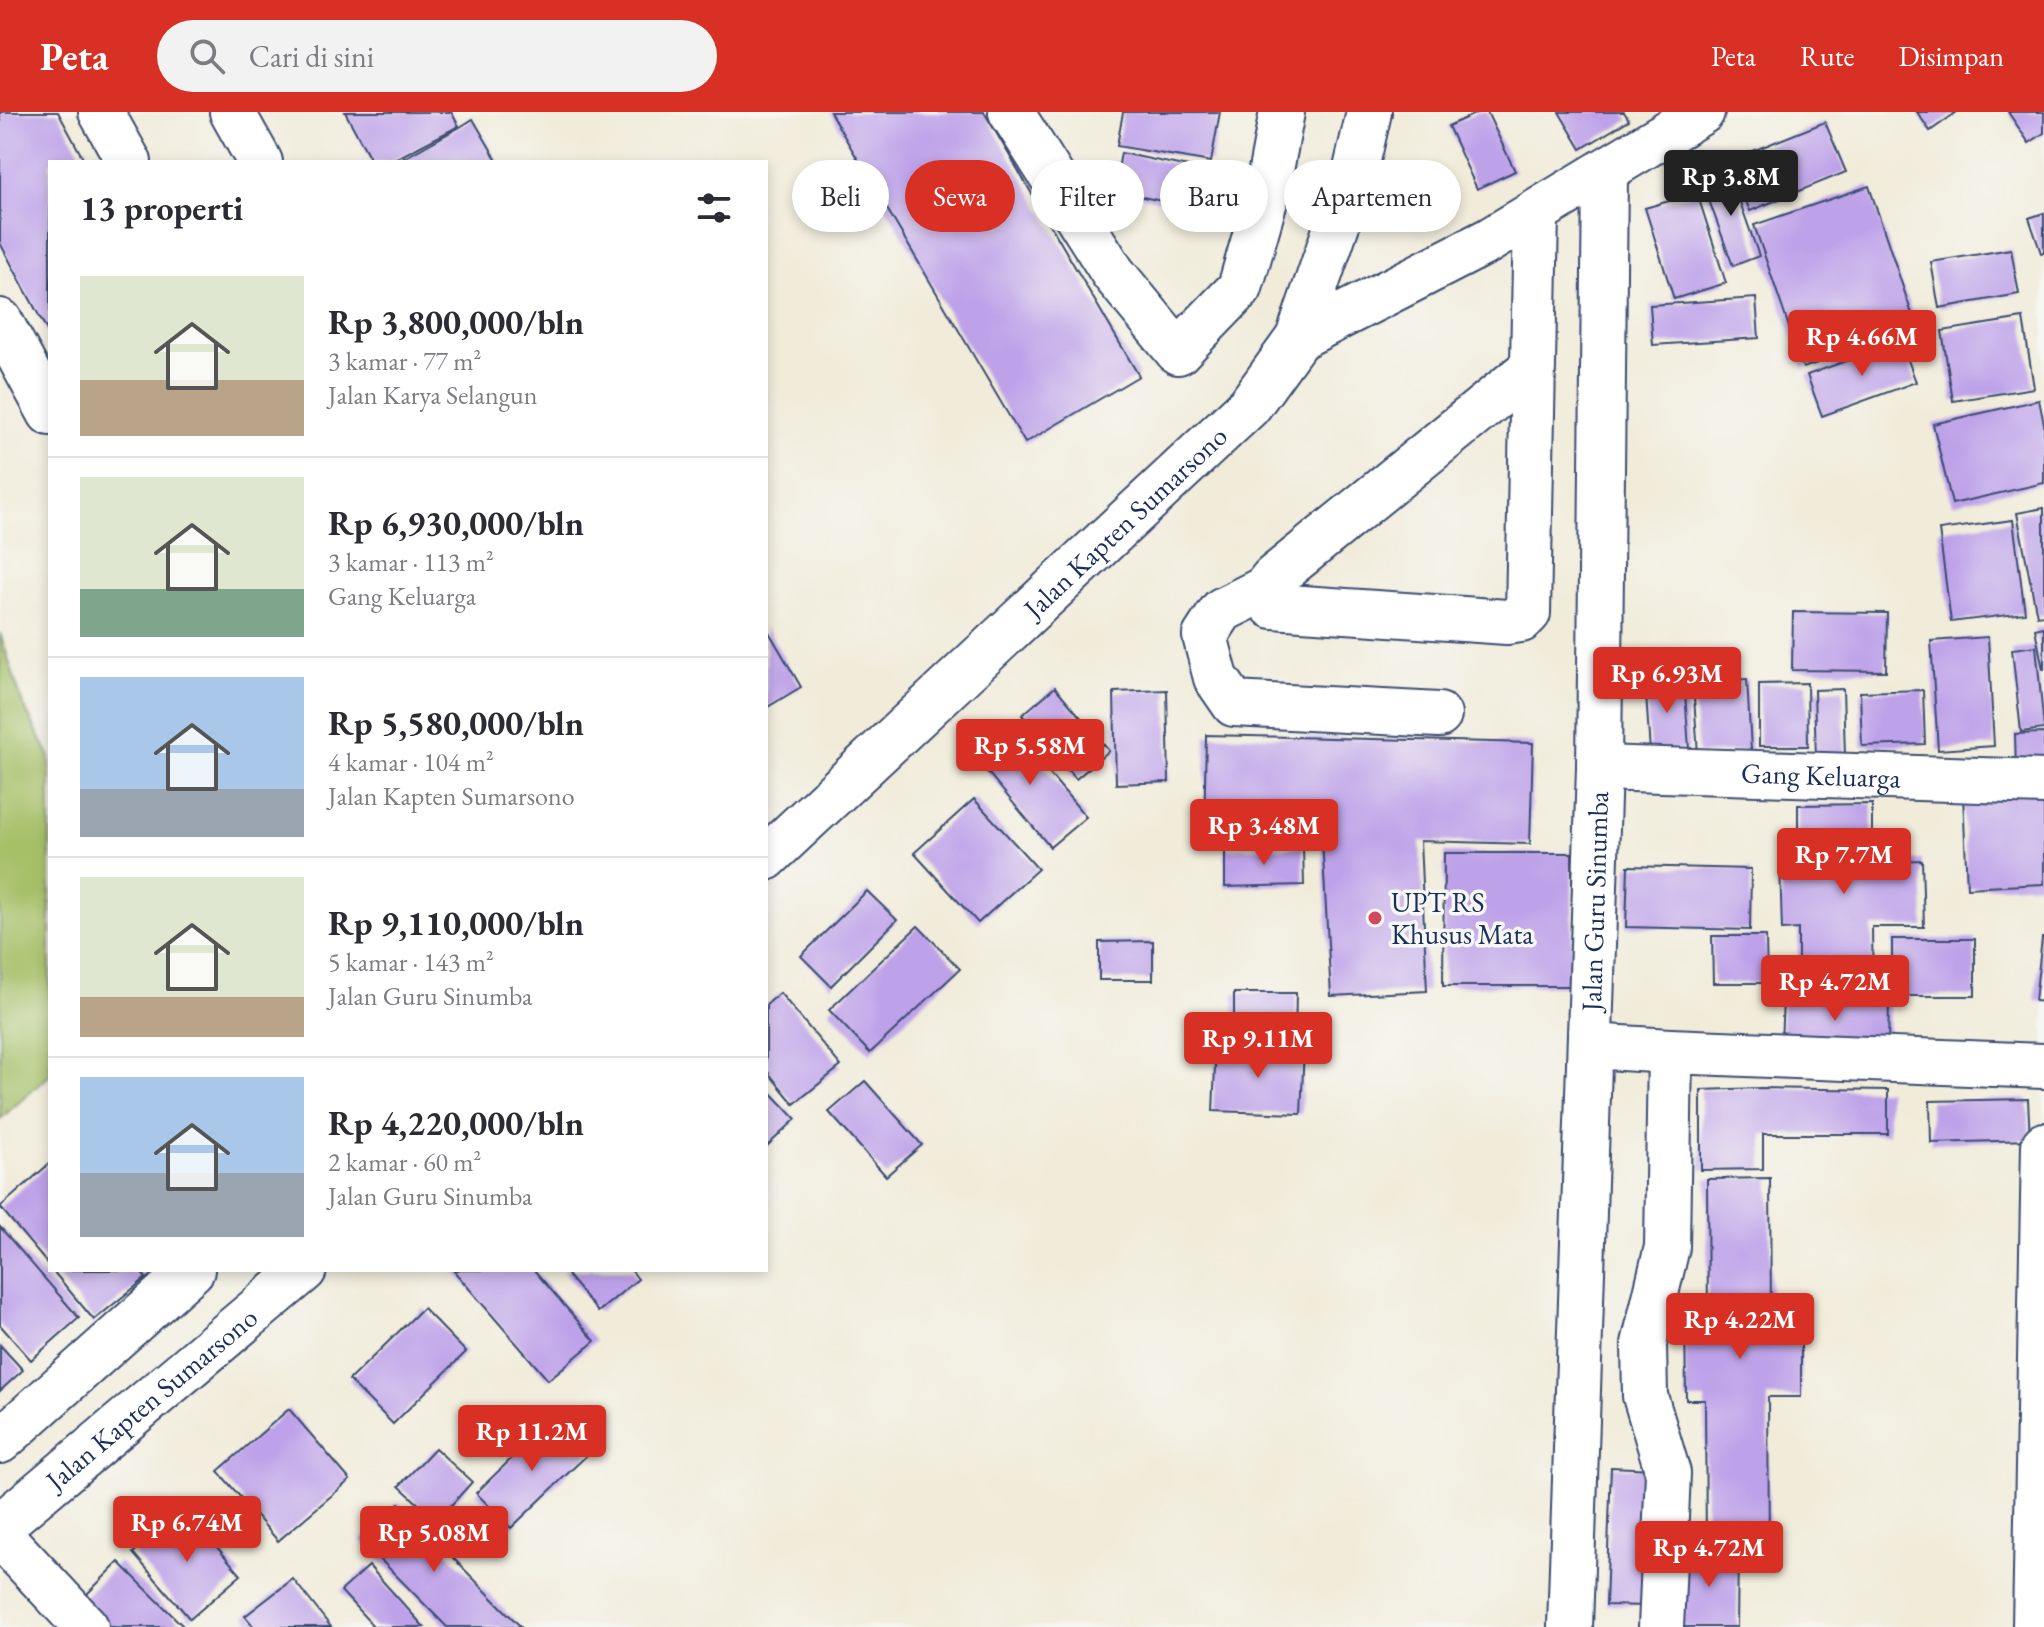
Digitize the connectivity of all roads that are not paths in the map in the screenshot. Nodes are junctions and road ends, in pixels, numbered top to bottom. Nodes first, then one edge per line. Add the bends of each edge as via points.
1 (101, 112) edge
2 (232, 112) edge
3 (1011, 112) edge
4 (1282, 112) edge
5 (1369, 112) edge
6 (1702, 112) edge
7 (128, 160) edge
8 (259, 160) edge
9 (1605, 174) junction
10 (1536, 214) junction
11 (0, 321) edge
12 (1298, 338) junction
13 (1533, 367) junction
14 (48, 409) edge
15 (1264, 589) junction
16 (1439, 715) dead end
17 (1599, 768) junction
18 (2044, 782) edge
19 (768, 856) edge
20 (1590, 1046) junction
21 (1670, 1051) junction
22 (2044, 1066) edge
23 (2044, 1145) edge
24 (190, 1272) edge
25 (302, 1272) edge
26 (0, 1441) edge
27 (2, 1522) edge
28 (86, 1627) edge
29 (1570, 1627) edge
30 (1661, 1627) edge
31 (2035, 1627) edge

1 - 7 main road
2 - 8 main road
3 - 4 main road via 1113,273 1178,352 1240,288 1266,197
5 - 12 main road, Jalan Kapten Sumarsono via 1352,182
6 - 9 main road
9 - 10 main road
9 - 17 main road, Jalan Guru Sinumba
10 - 12 main road
10 - 13 main road
11 - 14 main road
12 - 19 main road, Jalan Kapten Sumarsono via 1226,430
13 - 15 main road
13 - 15 main road via 1528,613 1521,620 1273,606
15 - 16 main road via 1222,610 1205,636 1216,678 1234,704
17 - 18 main road, Gang Keluarga
17 - 20 main road, Jalan Guru Sinumba
20 - 21 main road
20 - 29 main road, Jalan Guru Sinumba
21 - 22 main road
21 - 30 main road via 1667,1247 1644,1344 1645,1396 1668,1473
23 - 31 main road
24 - 26 main road
25 - 27 main road, Jalan Kapten Sumarsono
27 - 28 main road

